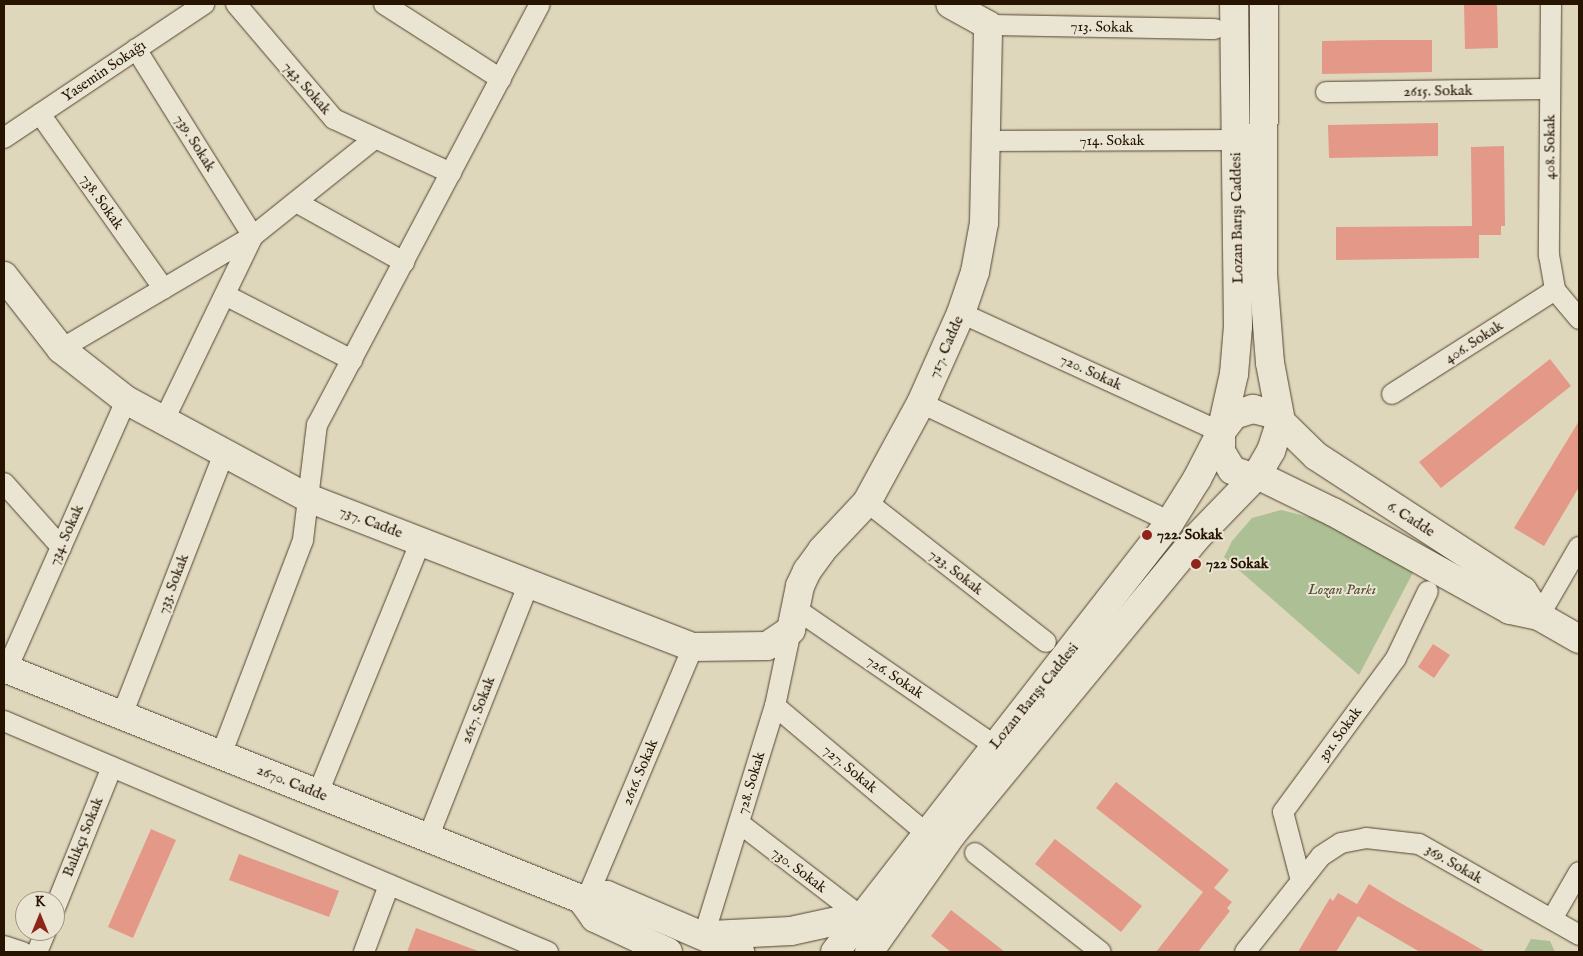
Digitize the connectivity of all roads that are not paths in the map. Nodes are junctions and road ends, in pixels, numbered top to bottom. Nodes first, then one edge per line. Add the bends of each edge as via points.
1 (236, 4) edge
2 (384, 4) edge
3 (540, 4) edge
4 (950, 4) edge
5 (1234, 4) edge
6 (1264, 4) edge
7 (1551, 4) edge
8 (200, 5) edge
9 (988, 25) junction
10 (1215, 29) dead end
11 (136, 49) junction
12 (501, 79) junction
13 (1550, 89) junction
14 (1326, 92) dead end
15 (40, 114) junction
16 (4, 138) edge
17 (374, 138) junction
18 (1236, 140) junction
19 (987, 141) junction
20 (451, 173) junction
21 (296, 202) junction
22 (253, 236) junction
23 (404, 262) junction
24 (4, 276) edge
25 (164, 289) junction
26 (1555, 290) junction
27 (225, 295) junction
28 (961, 313) junction
29 (1579, 319) edge
30 (61, 349) junction
31 (352, 360) junction
32 (1392, 394) dead end
33 (126, 400) junction
34 (922, 403) junction
35 (164, 420) junction
36 (1280, 421) junction
37 (1222, 432) junction
38 (224, 453) junction
39 (1256, 475) junction
40 (4, 483) edge
41 (308, 498) junction
42 (867, 502) junction
43 (1170, 522) junction
44 (421, 541) junction
45 (61, 547) junction
46 (1579, 547) edge
47 (528, 583) junction
48 (1428, 591) dead end
49 (1539, 616) junction
50 (793, 619) junction
51 (1579, 639) edge
52 (1046, 642) dead end
53 (693, 647) junction
54 (5, 668) edge
55 (775, 706) junction
56 (122, 715) junction
57 (4, 721) edge
58 (994, 745) junction
59 (221, 755) junction
60 (112, 767) junction
61 (318, 793) junction
62 (738, 823) junction
63 (926, 833) junction
64 (428, 838) junction
65 (975, 853) dead end
66 (1579, 872) edge
67 (1301, 881) junction
68 (389, 885) junction
69 (62, 891) edge
70 (584, 898) junction
71 (860, 916) junction
72 (1552, 919) junction
73 (704, 935) junction
74 (1579, 935) edge
75 (4, 946) edge
76 (23, 952) edge
77 (364, 952) edge
78 (548, 952) edge
79 (668, 952) edge
80 (740, 952) edge
81 (835, 952) edge
82 (869, 952) edge
83 (1101, 952) edge
84 (1245, 952) edge

1 - 17 street, 743. Sokak via 326,112
2 - 12 street
3 - 12 street
4 - 9 main road
5 - 18 main road, Lozan Barışı Caddesi
6 - 36 main road, Lozan Barışı Caddesi via 1263,275 1270,363
7 - 13 street, 408. Sokak
8 - 11 street, Yasemin Sokağı
9 - 10 street, 713. Sokak
9 - 19 main road, 717. Cadde
11 - 15 street, Yasemin Sokağı
11 - 22 street, 739. Sokak
12 - 20 street
13 - 14 street, 2615. Sokak
13 - 26 street, 408. Sokak via 1549,255
15 - 16 street, Yasemin Sokağı
15 - 25 street, 738. Sokak
17 - 20 street, 743. Sokak
17 - 21 street
18 - 19 street, 714. Sokak
18 - 37 main road, Lozan Barışı Caddesi via 1238,326 1234,374
19 - 28 main road, 717. Cadde via 982,247
20 - 23 street
21 - 22 street
21 - 23 street
22 - 25 street
22 - 27 street
23 - 31 street
24 - 30 main road, 737. Cadde
25 - 30 street
26 - 29 street
26 - 32 street, 406. Sokak
27 - 31 street
27 - 35 street
28 - 34 main road, 717. Cadde
28 - 37 street, 720. Sokak
30 - 33 main road, 737. Cadde
31 - 41 street via 317,425
33 - 35 main road, 737. Cadde
33 - 45 street, 734. Sokak
34 - 42 main road, 717. Cadde
34 - 43 street
35 - 38 main road, 737. Cadde
36 - 37 main road, Lozan Barışı Caddesi via 1263,410 1243,410 1230,419
36 - 39 main road, Lozan Barışı Caddesi via 1271,451
36 - 49 main road, 6. Cadde via 1316,456 1524,591
37 - 39 main road, Lozan Barışı Caddesi via 1220,447 1225,462 1241,475
37 - 43 main road, Lozan Barışı Caddesi via 1198,479
38 - 41 main road, 737. Cadde
38 - 56 street, 733. Sokak
39 - 49 main road, 6. Cadde via 1334,512 1510,610
39 - 82 main road, Lozan Barışı Caddesi via 1196,538 959,825
40 - 45 street
41 - 44 main road, 737. Cadde
41 - 59 street via 303,540
42 - 50 main road, 717. Cadde via 807,571 800,586
42 - 52 street, 723. Sokak
43 - 58 main road, Lozan Barışı Caddesi via 1067,658
44 - 47 main road, 737. Cadde
44 - 61 street
45 - 54 street, 734. Sokak
46 - 49 street
47 - 53 main road, 737. Cadde
47 - 64 street, 2617. Sokak
48 - 67 street, 391. Sokak via 1396,658 1283,812
49 - 51 main road, 6. Cadde
50 - 53 main road, 737. Cadde via 767,646
50 - 55 street, 728. Sokak
50 - 58 street, 726. Sokak
53 - 70 street, 2616. Sokak
54 - 56 main road, 2670. Cadde
55 - 62 street, 728. Sokak
55 - 63 street, 727. Sokak
56 - 59 main road, 2670. Cadde
57 - 60 street
58 - 63 main road, Lozan Barışı Caddesi
59 - 61 main road, 2670. Cadde
60 - 68 street
60 - 69 street, Balıkçı Sokak
61 - 64 main road, 2670. Cadde
62 - 71 street, 730. Sokak
62 - 73 street, 728. Sokak
63 - 71 main road, Lozan Barışı Caddesi
64 - 70 main road, 2670. Cadde
65 - 83 street
66 - 72 street
67 - 72 street, 369. Sokak via 1321,856 1341,843 1366,838 1419,844
67 - 84 street, 369. Sokak
68 - 77 street
68 - 78 street
70 - 73 main road, 2670. Cadde via 607,895
70 - 79 main road via 595,918
71 - 73 main road via 791,930
71 - 81 main road, Lozan Barışı Caddesi
72 - 74 street, 369. Sokak
73 - 80 main road, 2670. Cadde
75 - 76 street

